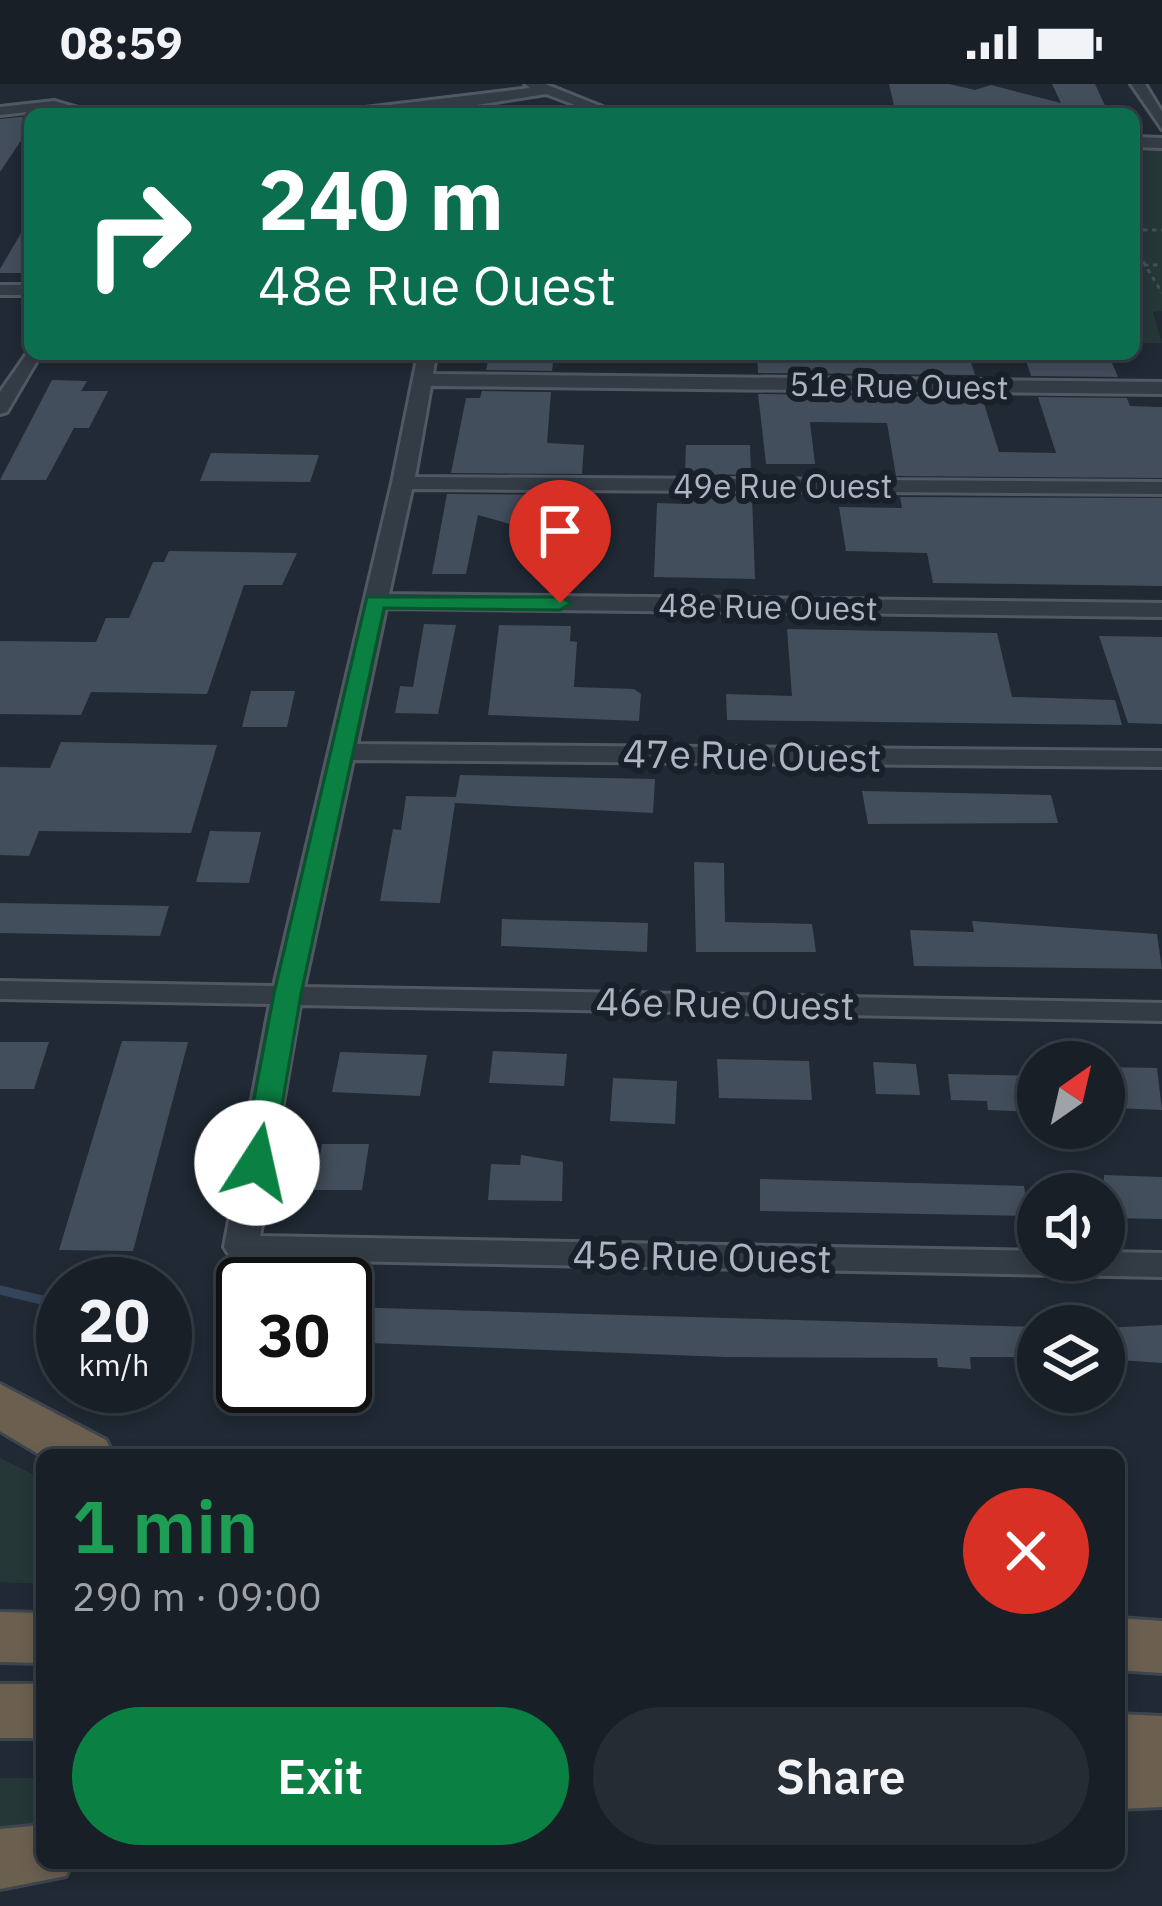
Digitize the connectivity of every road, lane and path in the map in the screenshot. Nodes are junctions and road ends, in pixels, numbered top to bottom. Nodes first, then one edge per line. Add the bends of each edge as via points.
1 (1138, 84) edge
2 (518, 102) edge
3 (31, 108) edge
4 (66, 108) edge
5 (308, 108) edge
6 (350, 108) edge
7 (446, 108) edge
8 (548, 108) edge
9 (566, 108) edge
10 (1162, 125) edge
11 (1140, 257) edge
12 (1144, 265) junction
13 (1162, 265) edge
14 (1162, 293) edge
15 (28, 360) edge
16 (424, 367) edge
17 (1162, 388) edge
18 (0, 408) edge
19 (404, 483) junction
20 (1162, 488) edge
21 (375, 601) junction
22 (1162, 610) edge
23 (342, 752) junction
24 (1162, 759) edge
25 (0, 990) edge
26 (287, 994) junction
27 (1162, 1012) edge
28 (1162, 1265) edge
29 (0, 1405) edge
30 (76, 1449) edge
31 (0, 1637) edge
32 (36, 1638) edge
33 (1125, 1644) edge
34 (1162, 1647) edge
35 (1162, 1661) edge
36 (1125, 1662) edge
37 (0, 1711) edge
38 (36, 1711) edge
39 (1125, 1742) edge
40 (1162, 1744) edge
41 (1162, 1778) edge
42 (1125, 1780) edge
43 (36, 1856) edge
44 (0, 1859) edge

1 - 10 street
2 - 7 street
2 - 8 street
2 - 9 street
3 - 4 street
5 - 6 street
11 - 12 path
12 - 13 path
12 - 14 path
15 - 18 street
16 - 17 street, 51e Rue Ouest
16 - 19 street
19 - 20 street, 49e Rue Ouest
19 - 21 street
21 - 22 street, 48e Rue Ouest
21 - 23 street
23 - 24 street, 47e Rue Ouest
23 - 26 street
25 - 26 street, 46e Rue Ouest
26 - 27 street, 46e Rue Ouest
26 - 28 street, 45e Rue Ouest via 242,1247
29 - 30 highway
31 - 32 highway
33 - 34 highway
35 - 36 highway
37 - 38 highway
39 - 40 highway
41 - 42 highway
43 - 44 highway

